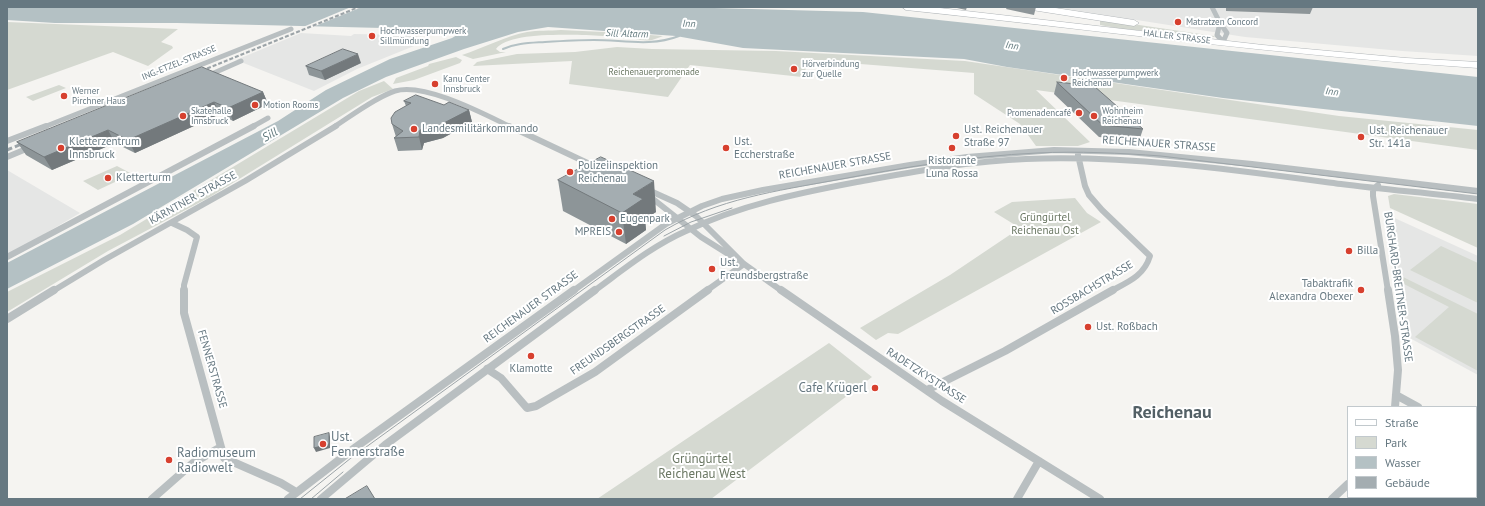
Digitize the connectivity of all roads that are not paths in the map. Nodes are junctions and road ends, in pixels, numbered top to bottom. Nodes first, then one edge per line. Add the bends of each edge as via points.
1 (906, 7) edge
2 (1032, 7) edge
3 (1212, 7) edge
4 (1100, 23) junction
5 (1220, 23) junction
6 (291, 29) dead end
7 (1222, 38) junction
8 (1300, 46) junction
9 (1325, 54) junction
10 (1478, 59) edge
11 (241, 61) dead end
12 (1449, 63) junction
13 (1478, 65) edge
14 (1478, 69) edge
15 (202, 78) edge
16 (268, 118) dead end
17 (7, 141) edge
18 (40, 144) edge
19 (1084, 150) junction
20 (7, 157) edge
21 (1078, 158) junction
22 (604, 170) edge
23 (1409, 182) junction
24 (1374, 191) junction
25 (1478, 191) edge
26 (1478, 199) edge
27 (688, 211) junction
28 (677, 217) junction
29 (172, 223) junction
30 (703, 223) junction
31 (690, 228) junction
32 (727, 250) junction
33 (7, 257) edge
34 (741, 261) junction
35 (7, 319) edge
36 (487, 369) junction
37 (927, 390) junction
38 (1396, 395) junction
39 (1395, 406) edge
40 (1416, 406) edge
41 (221, 447) junction
42 (1039, 462) junction
43 (1347, 485) edge
44 (296, 492) junction
45 (152, 499) edge
46 (288, 499) edge
47 (320, 499) edge
48 (1017, 499) edge
49 (1100, 499) edge
50 (1332, 499) edge

1 - 4 main road, HALLER STRASSE
2 - 4 main road, HALLER STRASSE
3 - 5 street
4 - 7 main road, HALLER STRASSE
4 - 7 main road, HALLER STRASSE via 1147,25
5 - 7 street
5 - 7 street via 1226,30
6 - 17 street, ING.-ETZEL-STRASSE
7 - 8 main road, HALLER STRASSE
7 - 9 main road, HALLER STRASSE
8 - 10 main road, HALLER STRASSE
8 - 12 main road, HALLER STRASSE
9 - 12 main road, HALLER STRASSE
9 - 14 main road via 1406,64
11 - 15 street
12 - 13 main road, HALLER STRASSE
16 - 33 street
18 - 20 street
19 - 21 street via 1079,152
19 - 23 street, REICHENAUER STRASSE via 1199,157
19 - 27 street, REICHENAUER STRASSE via 1021,151 927,162 754,192
21 - 24 street, REICHENAUER STRASSE via 1192,165 1360,186
21 - 30 street, REICHENAUER STRASSE via 999,160 915,171 777,199
21 - 37 street, ROSSBACHSTRASSE via 1089,194 1150,256 1147,266 1136,277
22 - 29 street, KÄRNTNER STRASSE via 513,126 446,99 407,89 387,94
23 - 24 street via 1386,182
23 - 25 street, REICHENAUER STRASSE
24 - 26 street
24 - 38 street, BURGHARD-BREITNER-STRASSE via 1395,336 1398,370
27 - 28 street, REICHENAUER STRASSE
27 - 28 street, RADETZKYSTRASSE via 669,199 640,188
27 - 30 street, RADETZKYSTRASSE
28 - 31 street, RADETZKYSTRASSE
28 - 44 street, REICHENAUER STRASSE
29 - 35 street, KÄRNTNER STRASSE via 104,260
29 - 41 street, FENNERSTRASSE via 196,237 184,285 184,313
30 - 31 street, REICHENAUER STRASSE
30 - 32 street, RADETZKYSTRASSE
31 - 32 street, RADETZKYSTRASSE
31 - 36 street, REICHENAUER STRASSE via 621,271
32 - 34 street, RADETZKYSTRASSE
34 - 36 street, FREUNDSBERGSTRASSE via 595,372 536,406 527,408 501,378
34 - 37 street, RADETZKYSTRASSE via 844,335
36 - 47 street, REICHENAUER STRASSE via 379,450
37 - 42 street, RADETZKYSTRASSE
38 - 39 street, BURGHARD-BREITNER-STRASSE
38 - 40 street
41 - 44 street, FENNERSTRASSE via 224,458
41 - 45 street via 194,463
42 - 48 street
42 - 49 street, RADETZKYSTRASSE
43 - 50 street
44 - 46 street, REICHENAUER STRASSE

